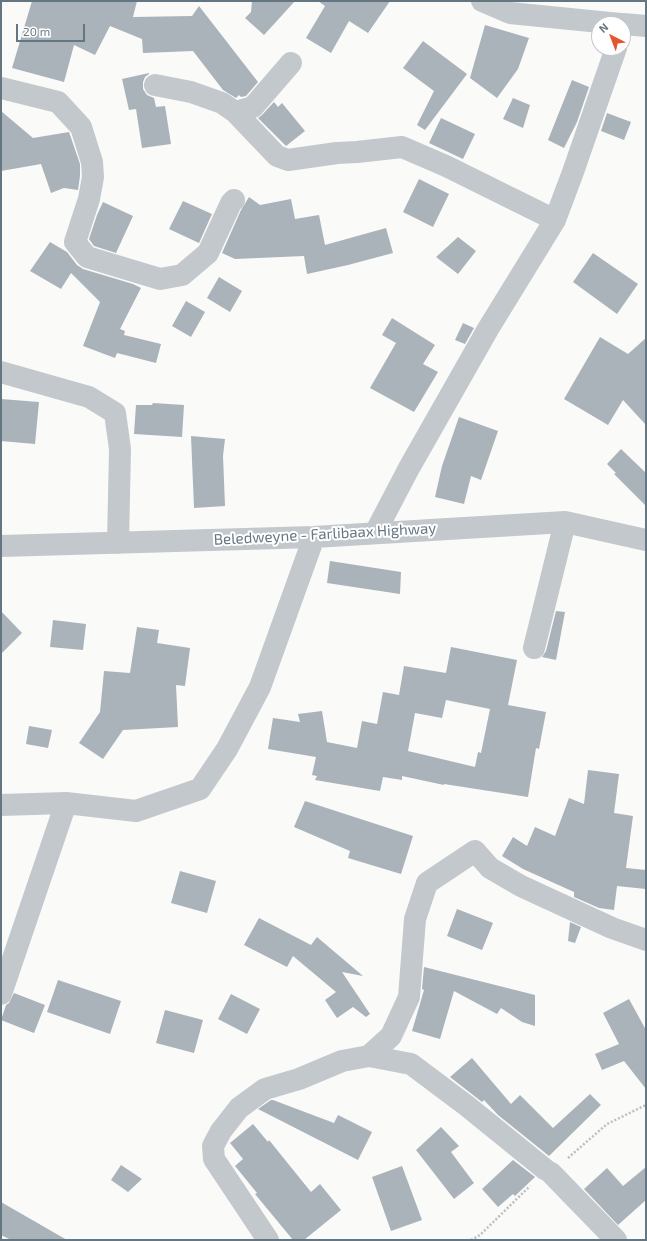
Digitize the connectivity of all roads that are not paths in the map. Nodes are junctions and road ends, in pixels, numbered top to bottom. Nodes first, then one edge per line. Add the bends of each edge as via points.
1 (482, 1) edge
2 (513, 7) edge
3 (591, 20) edge
4 (631, 25) edge
5 (646, 26) edge
6 (613, 56) edge
7 (291, 63) dead end
8 (155, 85) dead end
9 (1, 88) edge
10 (235, 112) junction
11 (358, 152) junction
12 (320, 166) dead end
13 (234, 200) dead end
14 (555, 220) junction
15 (1, 372) edge
16 (565, 522) junction
17 (375, 532) junction
18 (314, 537) junction
19 (646, 540) edge
20 (118, 543) junction
21 (1, 546) edge
22 (534, 648) dead end
23 (66, 803) junction
24 (1, 805) edge
25 (646, 940) edge
26 (1, 994) edge
27 (369, 1056) junction
28 (268, 1240) edge
29 (616, 1240) edge

1 - 2 street
2 - 3 street
4 - 5 street
6 - 14 street
7 - 10 street via 253,108
8 - 10 street via 191,92 222,103
9 - 13 street via 58,102 81,126 92,162 93,177 89,199 75,242 87,256 160,278 182,275 208,253
10 - 11 street via 277,156 288,160
11 - 12 street
11 - 14 street via 402,147
14 - 17 street via 480,342
15 - 20 street via 89,397 115,413 120,449
16 - 17 street, Beledweyne - Farlibaax Highway
16 - 19 street, Beledweyne - Farlibaax Highway
16 - 22 street
17 - 18 street, Beledweyne - Farlibaax Highway
18 - 20 street, Beledweyne - Farlibaax Highway
18 - 23 street via 260,687 227,749 200,789 136,811
20 - 21 street, Beledweyne - Farlibaax Highway
23 - 24 street
23 - 26 street
25 - 27 street via 612,928 521,886 490,868 475,851 427,883 415,919 409,997 391,1036
27 - 28 street via 342,1061 299,1079 265,1089 239,1108 221,1131 213,1146 214,1159
27 - 29 street via 411,1064 548,1172

